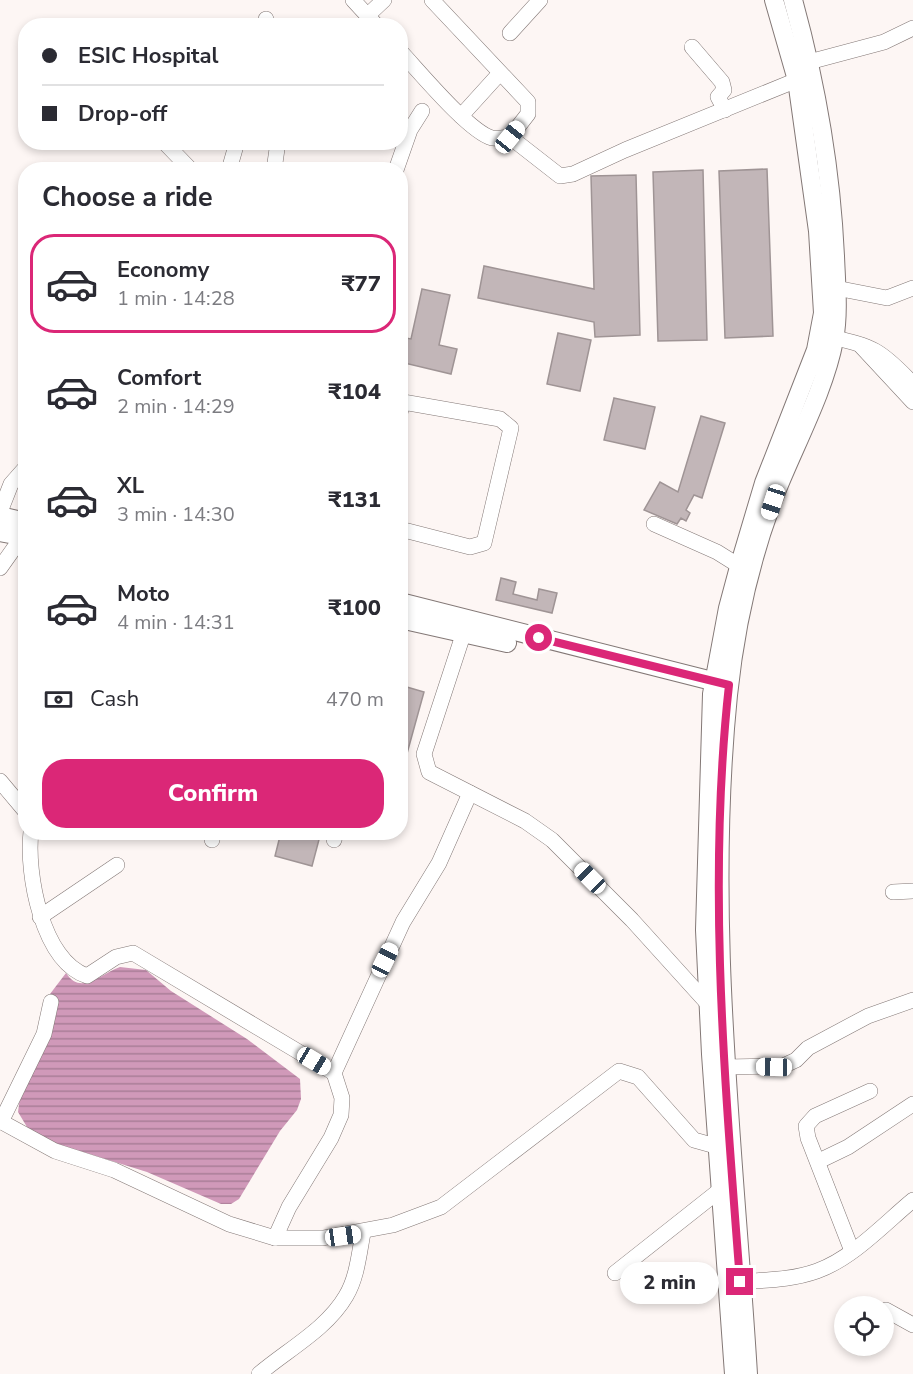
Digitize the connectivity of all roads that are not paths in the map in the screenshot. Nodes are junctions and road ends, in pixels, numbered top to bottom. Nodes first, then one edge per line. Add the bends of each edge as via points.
1 (353, 0) edge
2 (384, 0) edge
3 (432, 0) edge
4 (540, 0) edge
5 (774, 0) edge
6 (793, 0) edge
7 (371, 18) edge
8 (374, 18) edge
9 (913, 28) edge
10 (510, 33) dead end
11 (692, 47) dead end
12 (408, 60) edge
13 (809, 62) junction
14 (500, 73) junction
15 (797, 80) junction
16 (725, 110) junction
17 (422, 111) dead end
18 (461, 116) junction
19 (408, 136) edge
20 (510, 137) junction
21 (172, 150) edge
22 (183, 162) edge
23 (836, 288) junction
24 (913, 288) edge
25 (828, 336) junction
26 (859, 343) junction
27 (913, 384) edge
28 (913, 402) edge
29 (408, 403) edge
30 (18, 476) edge
31 (0, 514) edge
32 (654, 524) dead end
33 (18, 528) edge
34 (408, 531) edge
35 (0, 532) edge
36 (18, 532) edge
37 (18, 541) edge
38 (0, 568) edge
39 (745, 570) junction
40 (408, 604) edge
41 (408, 621) edge
42 (464, 632) junction
43 (721, 690) junction
44 (0, 781) edge
45 (470, 793) junction
46 (18, 802) edge
47 (31, 840) edge
48 (117, 865) dead end
49 (913, 891) edge
50 (892, 892) dead end
51 (39, 917) junction
52 (913, 1000) edge
53 (51, 1002) dead end
54 (708, 1004) junction
55 (726, 1067) junction
56 (334, 1072) junction
57 (870, 1091) dead end
58 (913, 1104) edge
59 (1, 1122) edge
60 (718, 1147) junction
61 (819, 1161) junction
62 (720, 1190) junction
63 (913, 1200) edge
64 (363, 1233) junction
65 (275, 1238) junction
66 (852, 1251) junction
67 (615, 1273) dead end
68 (740, 1282) junction
69 (894, 1314) edge
70 (913, 1325) edge
71 (259, 1374) edge
72 (734, 1374) edge
73 (748, 1374) edge

1 - 7 street
2 - 8 street
3 - 14 street
4 - 10 street
5 - 15 main road
6 - 13 main road
9 - 13 street via 884,42
11 - 16 street via 724,87 718,97
12 - 18 street
13 - 23 main road via 832,208
14 - 18 street
14 - 20 street via 530,109
15 - 16 street
15 - 25 main road
16 - 20 street via 560,176
17 - 19 street
18 - 20 street via 492,138
21 - 22 street
23 - 24 street via 888,298
23 - 25 main road
25 - 26 street
25 - 39 main road via 827,368
26 - 27 street via 885,354
26 - 28 street
29 - 34 street via 500,418 511,428 484,543 471,547
30 - 31 street
31 - 33 main road
32 - 39 street via 717,552
35 - 36 main road
37 - 38 street
39 - 43 main road via 736,632
40 - 43 main road
41 - 42 main road
42 - 43 main road
42 - 45 street via 424,754 429,772
43 - 54 main road via 706,827
43 - 55 main road via 718,903
44 - 46 street
45 - 54 street via 525,821 552,840
45 - 56 street via 438,863 403,922
47 - 51 street via 30,867
48 - 51 street
49 - 50 street
51 - 56 street via 79,974 87,976 116,957 133,953
52 - 55 street via 868,1016 783,1066
53 - 59 street via 44,1034
54 - 60 main road
55 - 68 main road
56 - 65 street via 342,1098 341,1115
57 - 61 street via 807,1122 808,1138
58 - 61 street via 848,1147
59 - 65 street via 55,1151 114,1170 229,1224
60 - 62 main road
60 - 64 street via 694,1140 638,1077 619,1071 441,1207
61 - 66 street
62 - 67 street
62 - 72 main road
63 - 66 street
64 - 65 street via 323,1239
64 - 71 street via 354,1280 346,1297 333,1313
66 - 68 street via 819,1270 796,1277
68 - 73 main road
69 - 70 street

